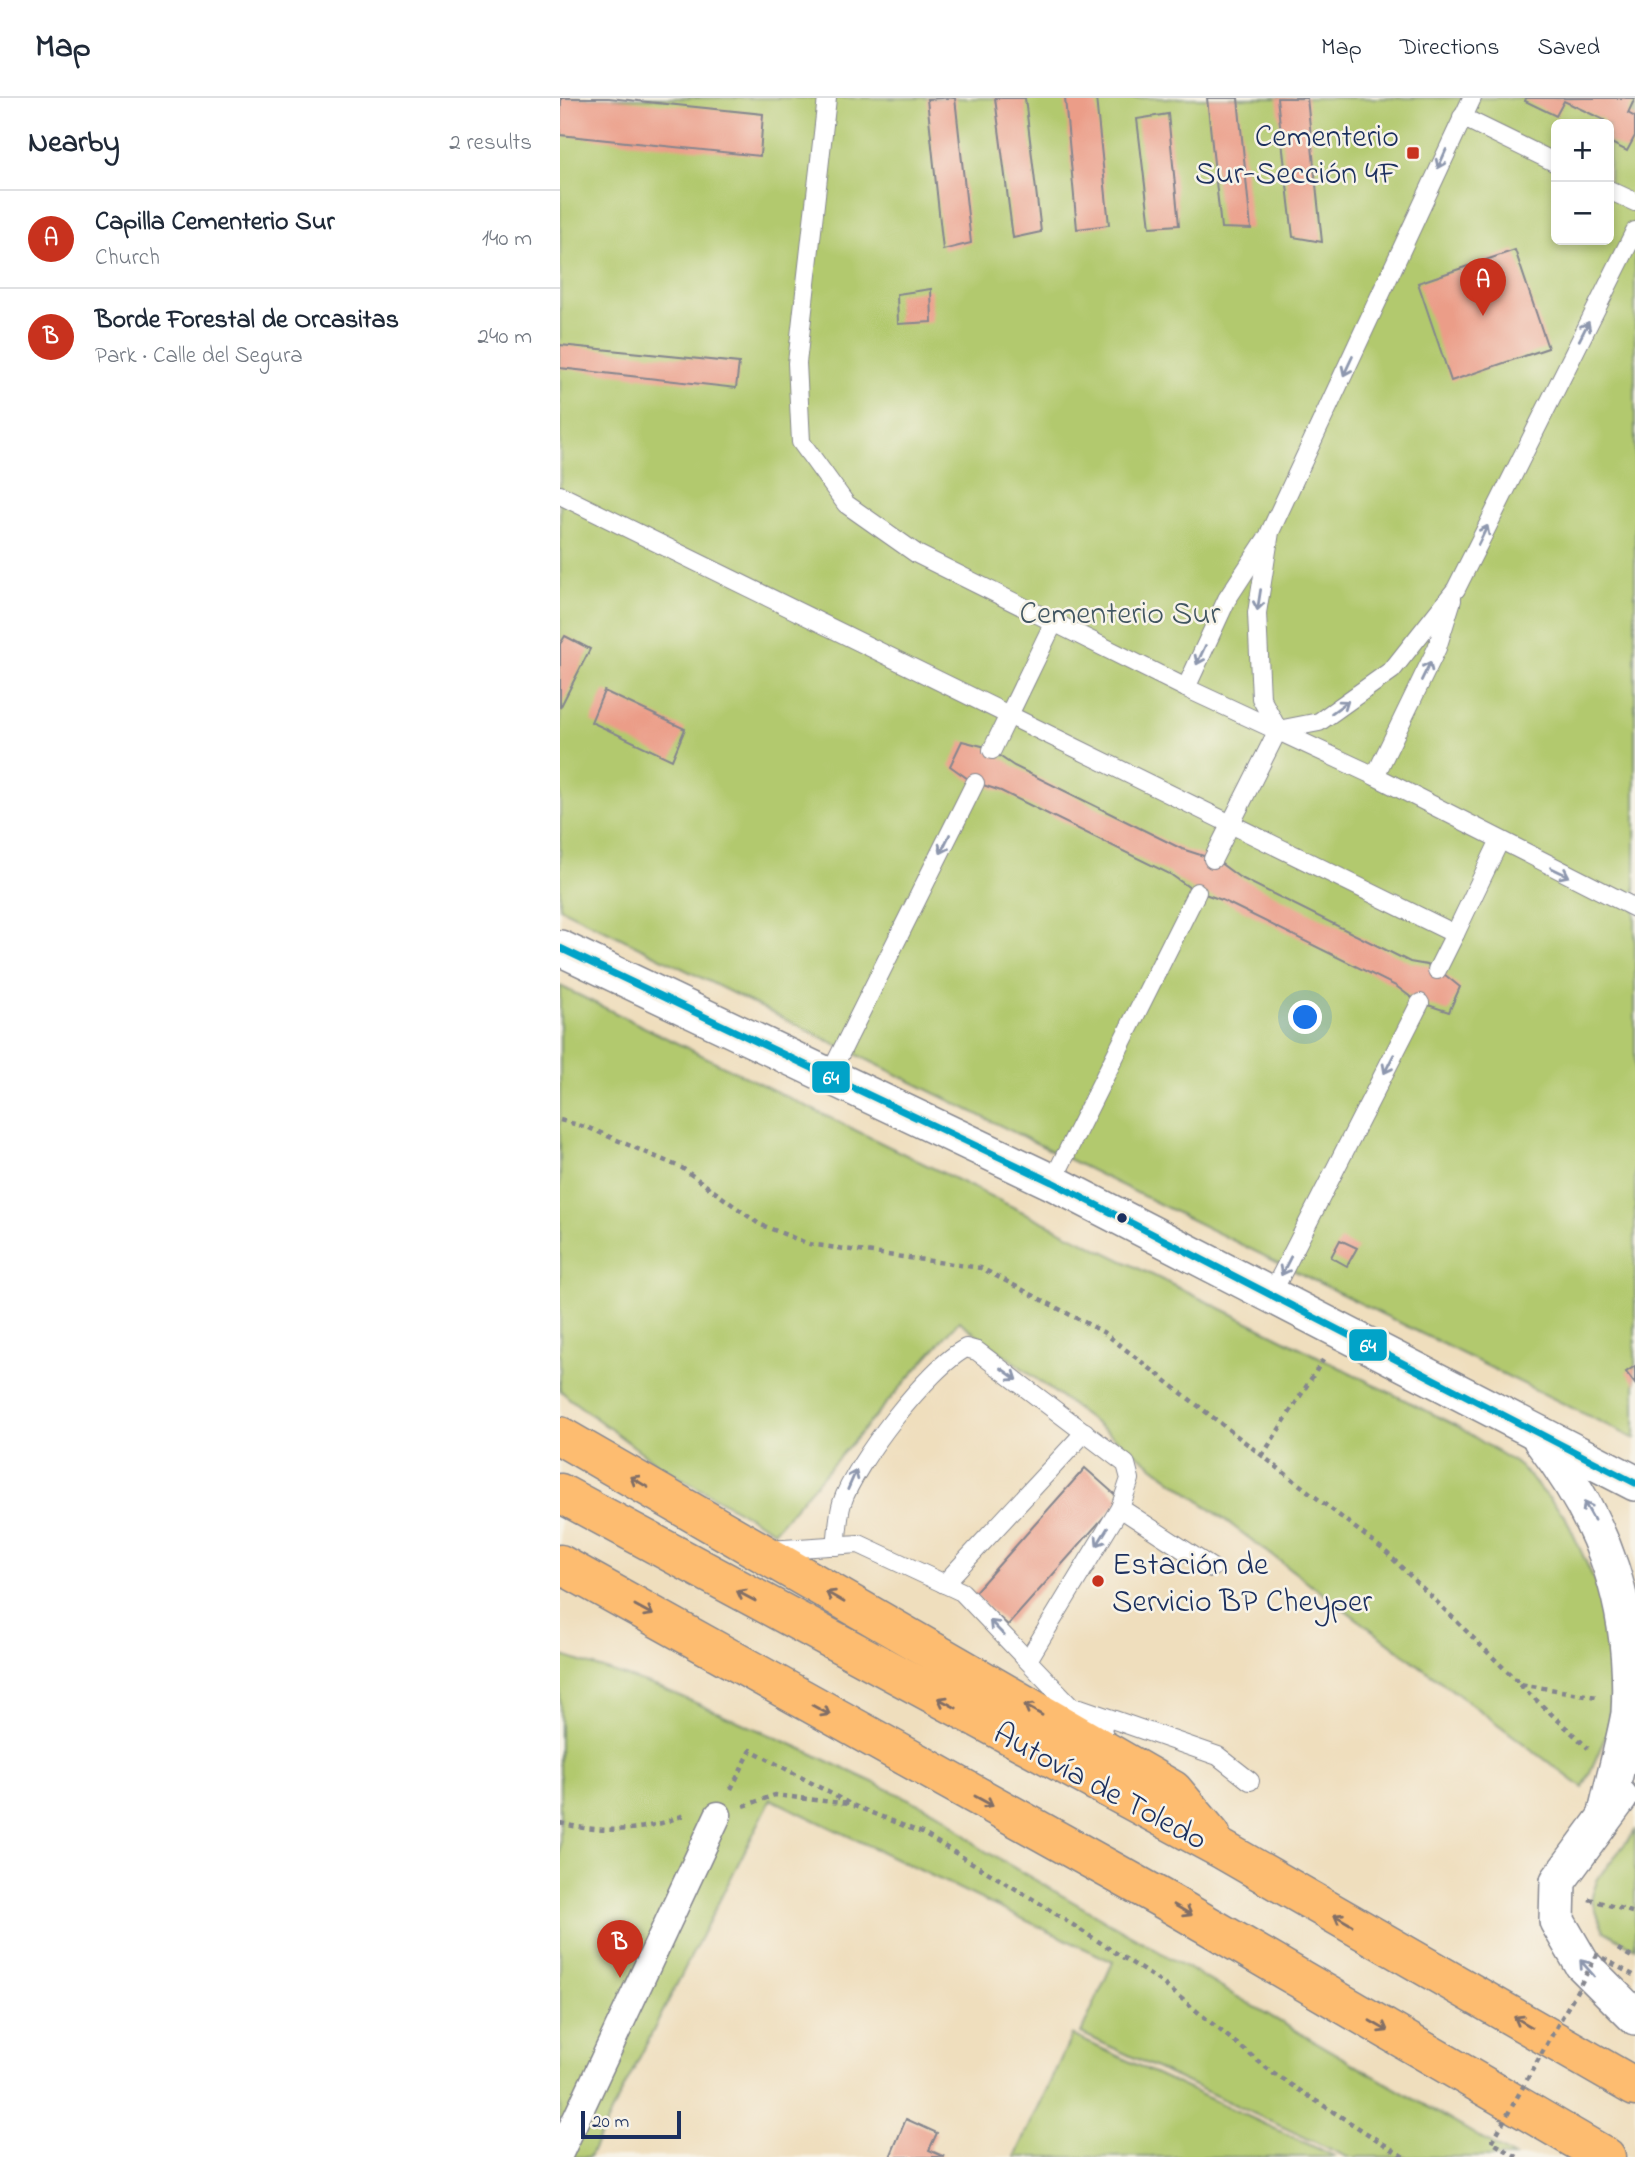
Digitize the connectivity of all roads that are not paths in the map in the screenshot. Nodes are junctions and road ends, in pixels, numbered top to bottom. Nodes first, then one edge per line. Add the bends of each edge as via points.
1 (827, 98) edge
2 (1472, 98) edge
3 (1462, 117) junction
4 (1551, 161) edge
5 (1614, 192) edge
6 (1635, 202) edge
7 (1635, 230) edge
8 (560, 495) edge
9 (1270, 532) junction
10 (1456, 589) junction
11 (1054, 622) junction
12 (1186, 688) junction
13 (1009, 715) junction
14 (1278, 730) junction
15 (992, 750) dead end
16 (1375, 776) junction
17 (975, 783) dead end
18 (1230, 823) junction
19 (1499, 842) junction
20 (1213, 859) dead end
21 (1197, 892) dead end
22 (1635, 908) edge
23 (1455, 934) junction
24 (560, 948) edge
25 (1437, 970) dead end
26 (1420, 1003) dead end
27 (829, 1076) junction
28 (1052, 1182) junction
29 (1272, 1293) junction
30 (1534, 1430) junction
31 (1085, 1432) junction
32 (565, 1436) edge
33 (1635, 1483) edge
34 (560, 1493) edge
35 (1120, 1508) junction
36 (836, 1546) junction
37 (755, 1551) junction
38 (1212, 1568) dead end
39 (568, 1570) edge
40 (944, 1584) junction
41 (1028, 1660) junction
42 (1070, 1704) junction
43 (1625, 1776) edge
44 (1250, 1781) dead end
45 (1173, 1790) junction
46 (718, 1815) road end
47 (1223, 1850) junction
48 (1635, 2017) edge
49 (1635, 2087) edge
50 (560, 2153) edge
51 (1606, 2157) edge

1 - 11 lane via 797,363 801,442 846,504 917,554
2 - 3 lane
3 - 4 lane
3 -> 9 lane
5 - 6 lane
10 -> 7 lane
8 - 13 lane
9 -> 12 lane via 1227,599
9 -> 14 lane via 1257,613 1261,698
14 -> 10 lane via 1319,722 1392,670
16 -> 10 lane via 1437,648
11 - 12 lane
11 - 13 lane
12 - 14 lane
13 - 15 lane
13 - 18 lane
14 - 16 lane
14 - 18 lane
16 - 19 lane
17 -> 27 lane
18 - 20 lane
18 - 23 lane
19 -> 22 lane
19 - 23 lane
21 - 28 lane
23 - 25 lane
24 - 27 street
26 -> 29 lane
27 - 28 street
28 - 29 street
29 - 30 street
30 - 33 street
43 -> 30 street via 1633,1644 1622,1582 1612,1552 1572,1480
31 - 35 lane via 1126,1464 1130,1479
36 -> 31 lane via 842,1504 856,1471 951,1355 966,1348
31 - 40 lane
37 -> 32 highway
47 -> 34 highway, Autovía de Toledo
35 - 38 lane
35 -> 41 lane
36 - 37 lane
36 - 40 lane via 859,1544
45 -> 37 highway
39 -> 51 highway via 1168,1902
41 -> 40 lane via 962,1592
41 - 42 lane
42 - 44 lane via 1218,1756
42 - 45 lane
48 -> 43 street via 1583,1964 1557,1921 1558,1881
45 - 47 highway
46 - 50 street
49 -> 47 highway, Autovía de Toledo

